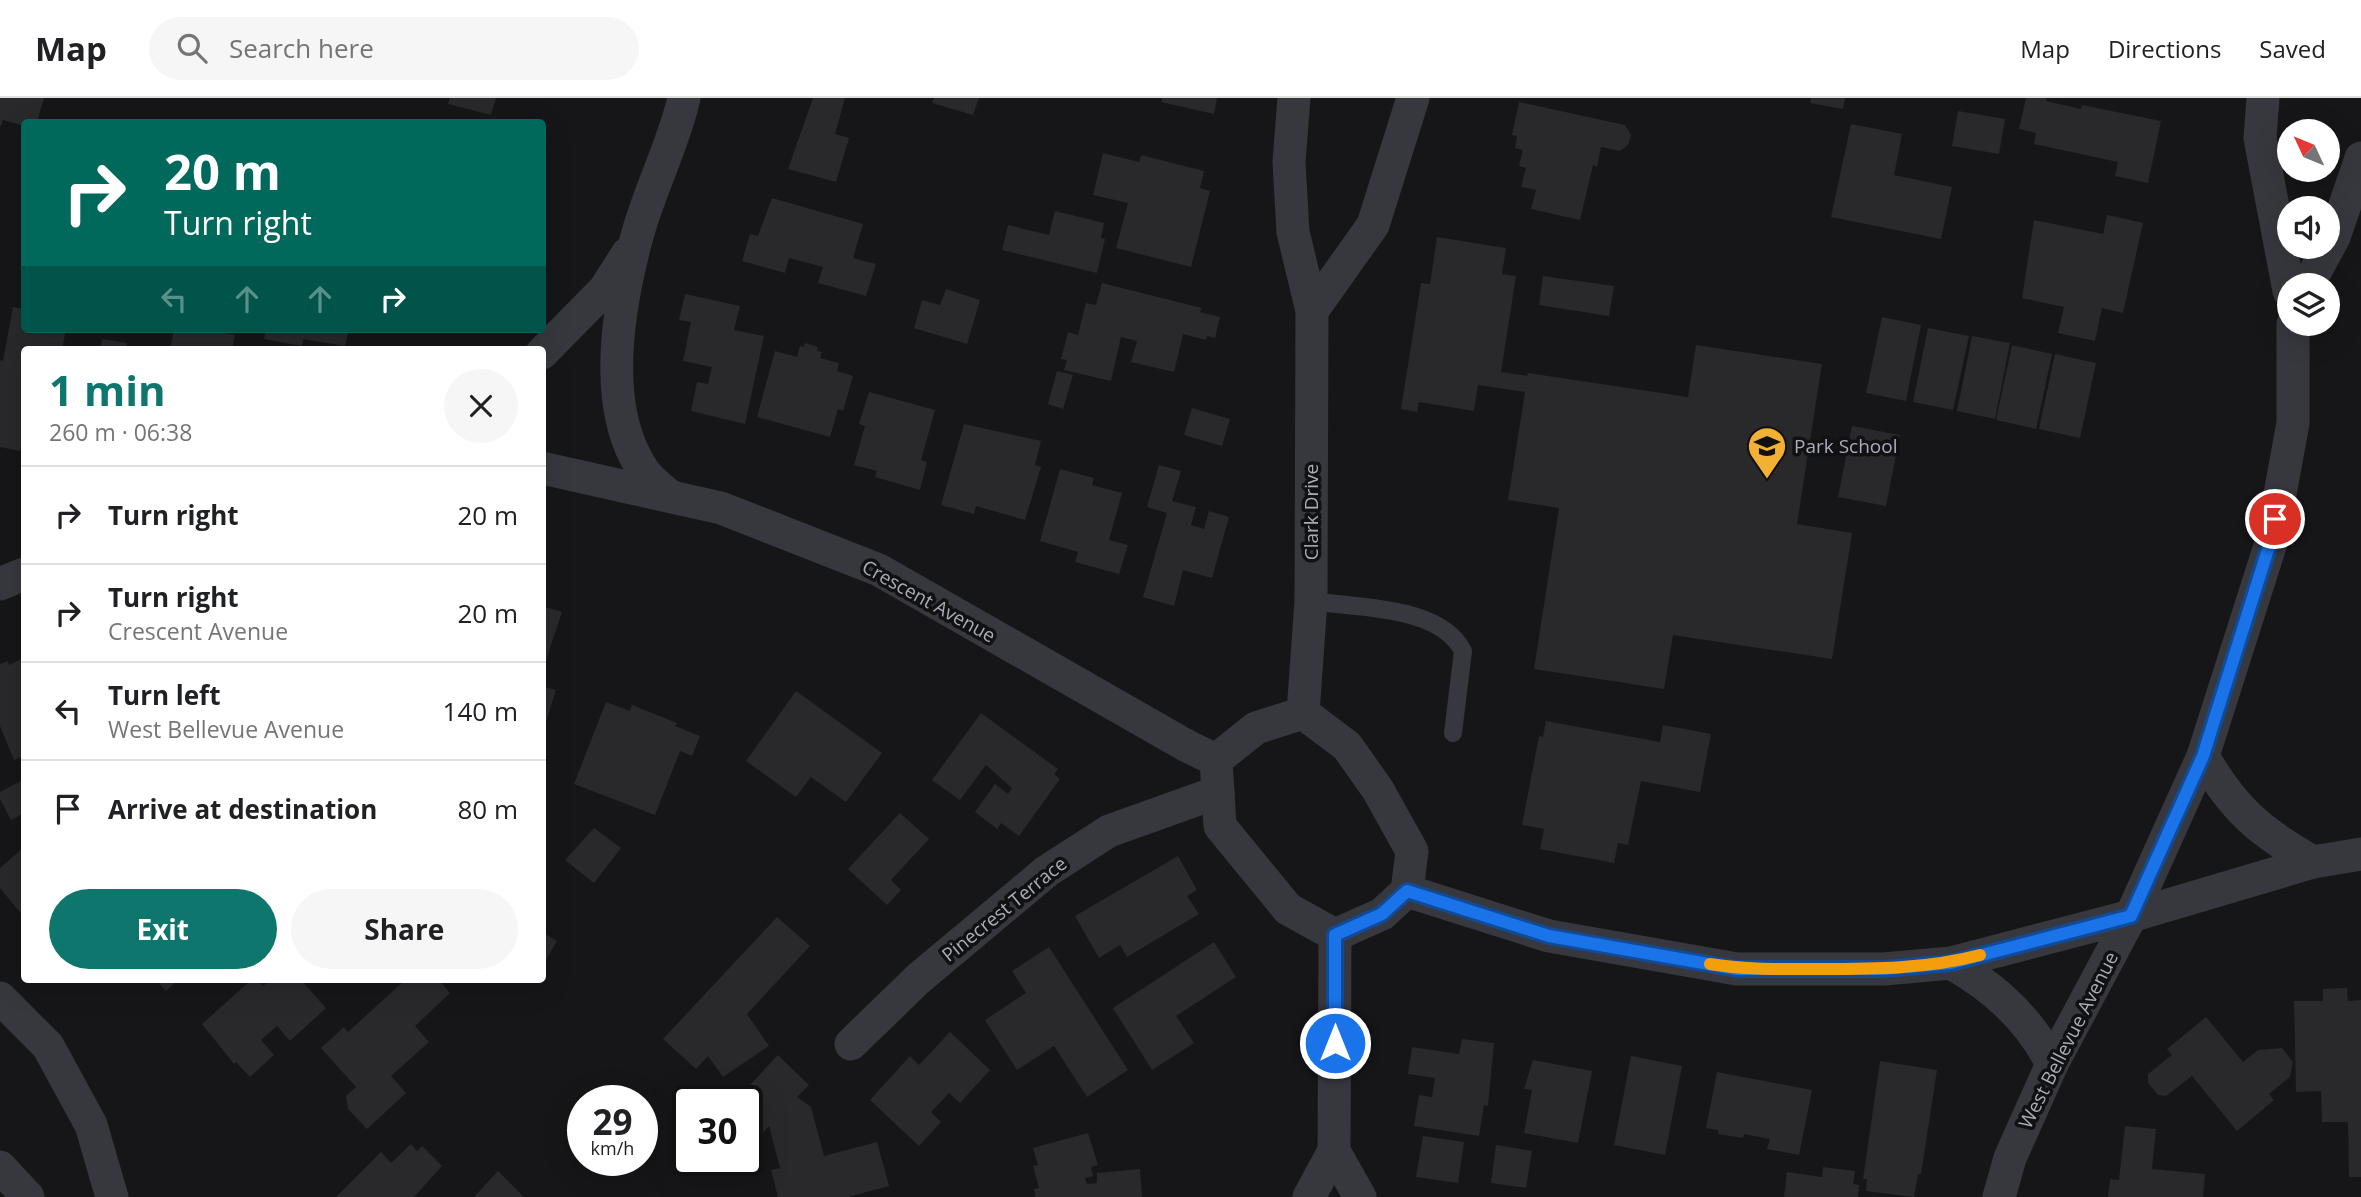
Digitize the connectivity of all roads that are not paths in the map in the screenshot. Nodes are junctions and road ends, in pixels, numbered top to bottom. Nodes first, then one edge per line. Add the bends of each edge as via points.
1 (684, 98) edge
2 (1294, 98) edge
3 (1413, 98) edge
4 (2263, 98) edge
5 (2361, 158) edge
6 (636, 239) junction
7 (2286, 273) edge
8 (2314, 273) edge
9 (1312, 311) junction
10 (2293, 336) edge
11 (546, 349) edge
12 (546, 469) edge
13 (670, 496) junction
14 (21, 575) edge
15 (0, 584) edge
16 (1311, 601) junction
17 (1304, 713) junction
18 (1453, 733) dead end
19 (2203, 756) junction
20 (1217, 776) junction
21 (2361, 854) edge
22 (2313, 862) junction
23 (1407, 891) junction
24 (2131, 916) junction
25 (1335, 935) junction
26 (1951, 963) junction
27 (0, 998) edge
28 (851, 1044) dead end
29 (2052, 1064) junction
30 (1334, 1151) junction
31 (0, 1167) edge
32 (28, 1197) edge
33 (112, 1197) edge
34 (1309, 1197) edge
35 (1360, 1197) edge
36 (1999, 1197) edge

1 - 6 street via 676,135
2 - 9 street, Clark Drive via 1289,162 1293,232
3 - 9 street via 1373,225
4 - 7 street via 2260,138
5 - 8 street via 2334,237
6 - 11 street via 605,289
6 - 13 street via 620,328 616,389 629,441 643,471
9 - 16 street, Clark Drive
10 - 19 street, West Bellevue Avenue via 2293,423 2270,543
12 - 13 street, Crescent Avenue
13 - 20 street, Crescent Avenue via 721,508 879,570 1187,746
14 - 15 street
16 - 17 street, Clark Drive
16 - 18 lane via 1421,617 1458,641 1463,651
17 - 20 street via 1256,728
17 - 23 street via 1347,746 1378,790 1412,851
19 - 22 street via 2223,791 2251,821
19 - 24 street, West Bellevue Avenue
20 - 25 street via 1220,826 1288,909
20 - 28 street, Pinecrest Terrace via 1109,831 1047,871 918,979
21 - 22 street
22 - 24 street
23 - 25 street via 1382,914
23 - 26 street via 1549,936 1737,969 1884,969
24 - 26 street
24 - 29 street, West Bellevue Avenue
25 - 30 street
26 - 29 street via 1987,983 2041,1041
27 - 33 street via 48,1046 91,1125
29 - 36 street, West Bellevue Avenue via 2010,1158
30 - 34 street
30 - 35 street
31 - 32 street

